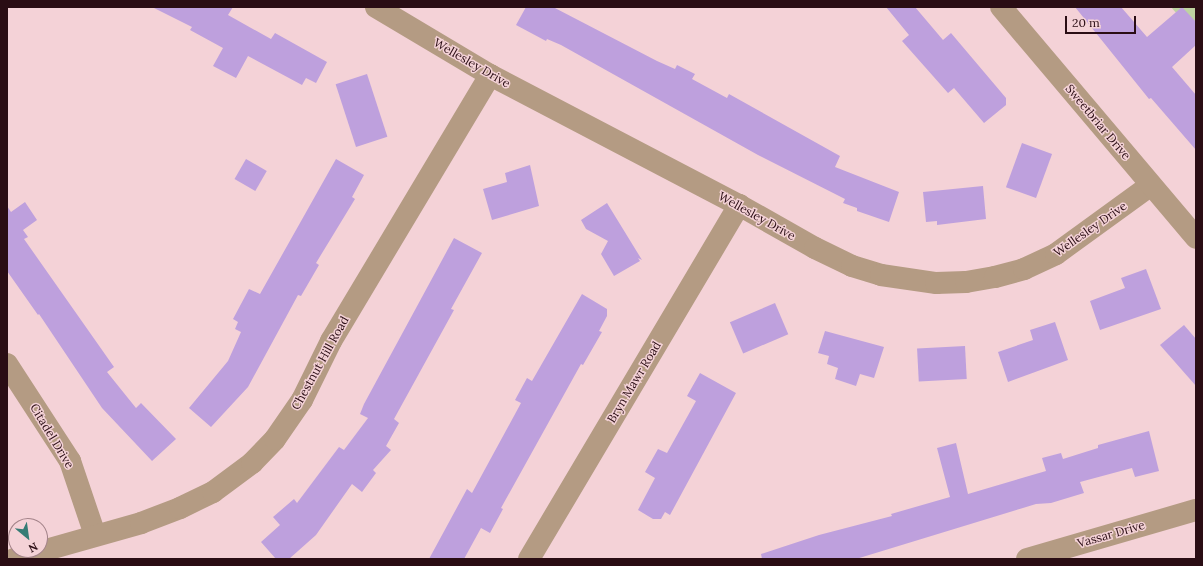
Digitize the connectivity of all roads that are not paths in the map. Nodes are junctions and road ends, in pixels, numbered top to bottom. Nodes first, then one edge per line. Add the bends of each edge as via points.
1 (376, 7) edge
2 (1001, 7) edge
3 (490, 75) junction
4 (1151, 185) junction
5 (739, 206) junction
6 (1196, 238) edge
7 (7, 364) edge
8 (1196, 510) edge
9 (95, 535) junction
10 (14, 559) edge
11 (529, 559) edge
12 (1027, 559) edge

1 - 3 street, Wellesley Drive
2 - 4 street, Sweetbriar Drive
3 - 5 street, Wellesley Drive
3 - 9 street, Chestnut Hill Road via 339,328 302,400 275,439 252,463 213,492 141,523
4 - 5 street, Wellesley Drive via 1056,254 1017,271 966,282 909,281 852,266
4 - 6 street, Sweetbriar Drive
5 - 11 street, Bryn Mawr Road
7 - 9 street, Citadel Drive via 70,461
8 - 12 street, Vassar Drive
9 - 10 street, Chestnut Hill Road

